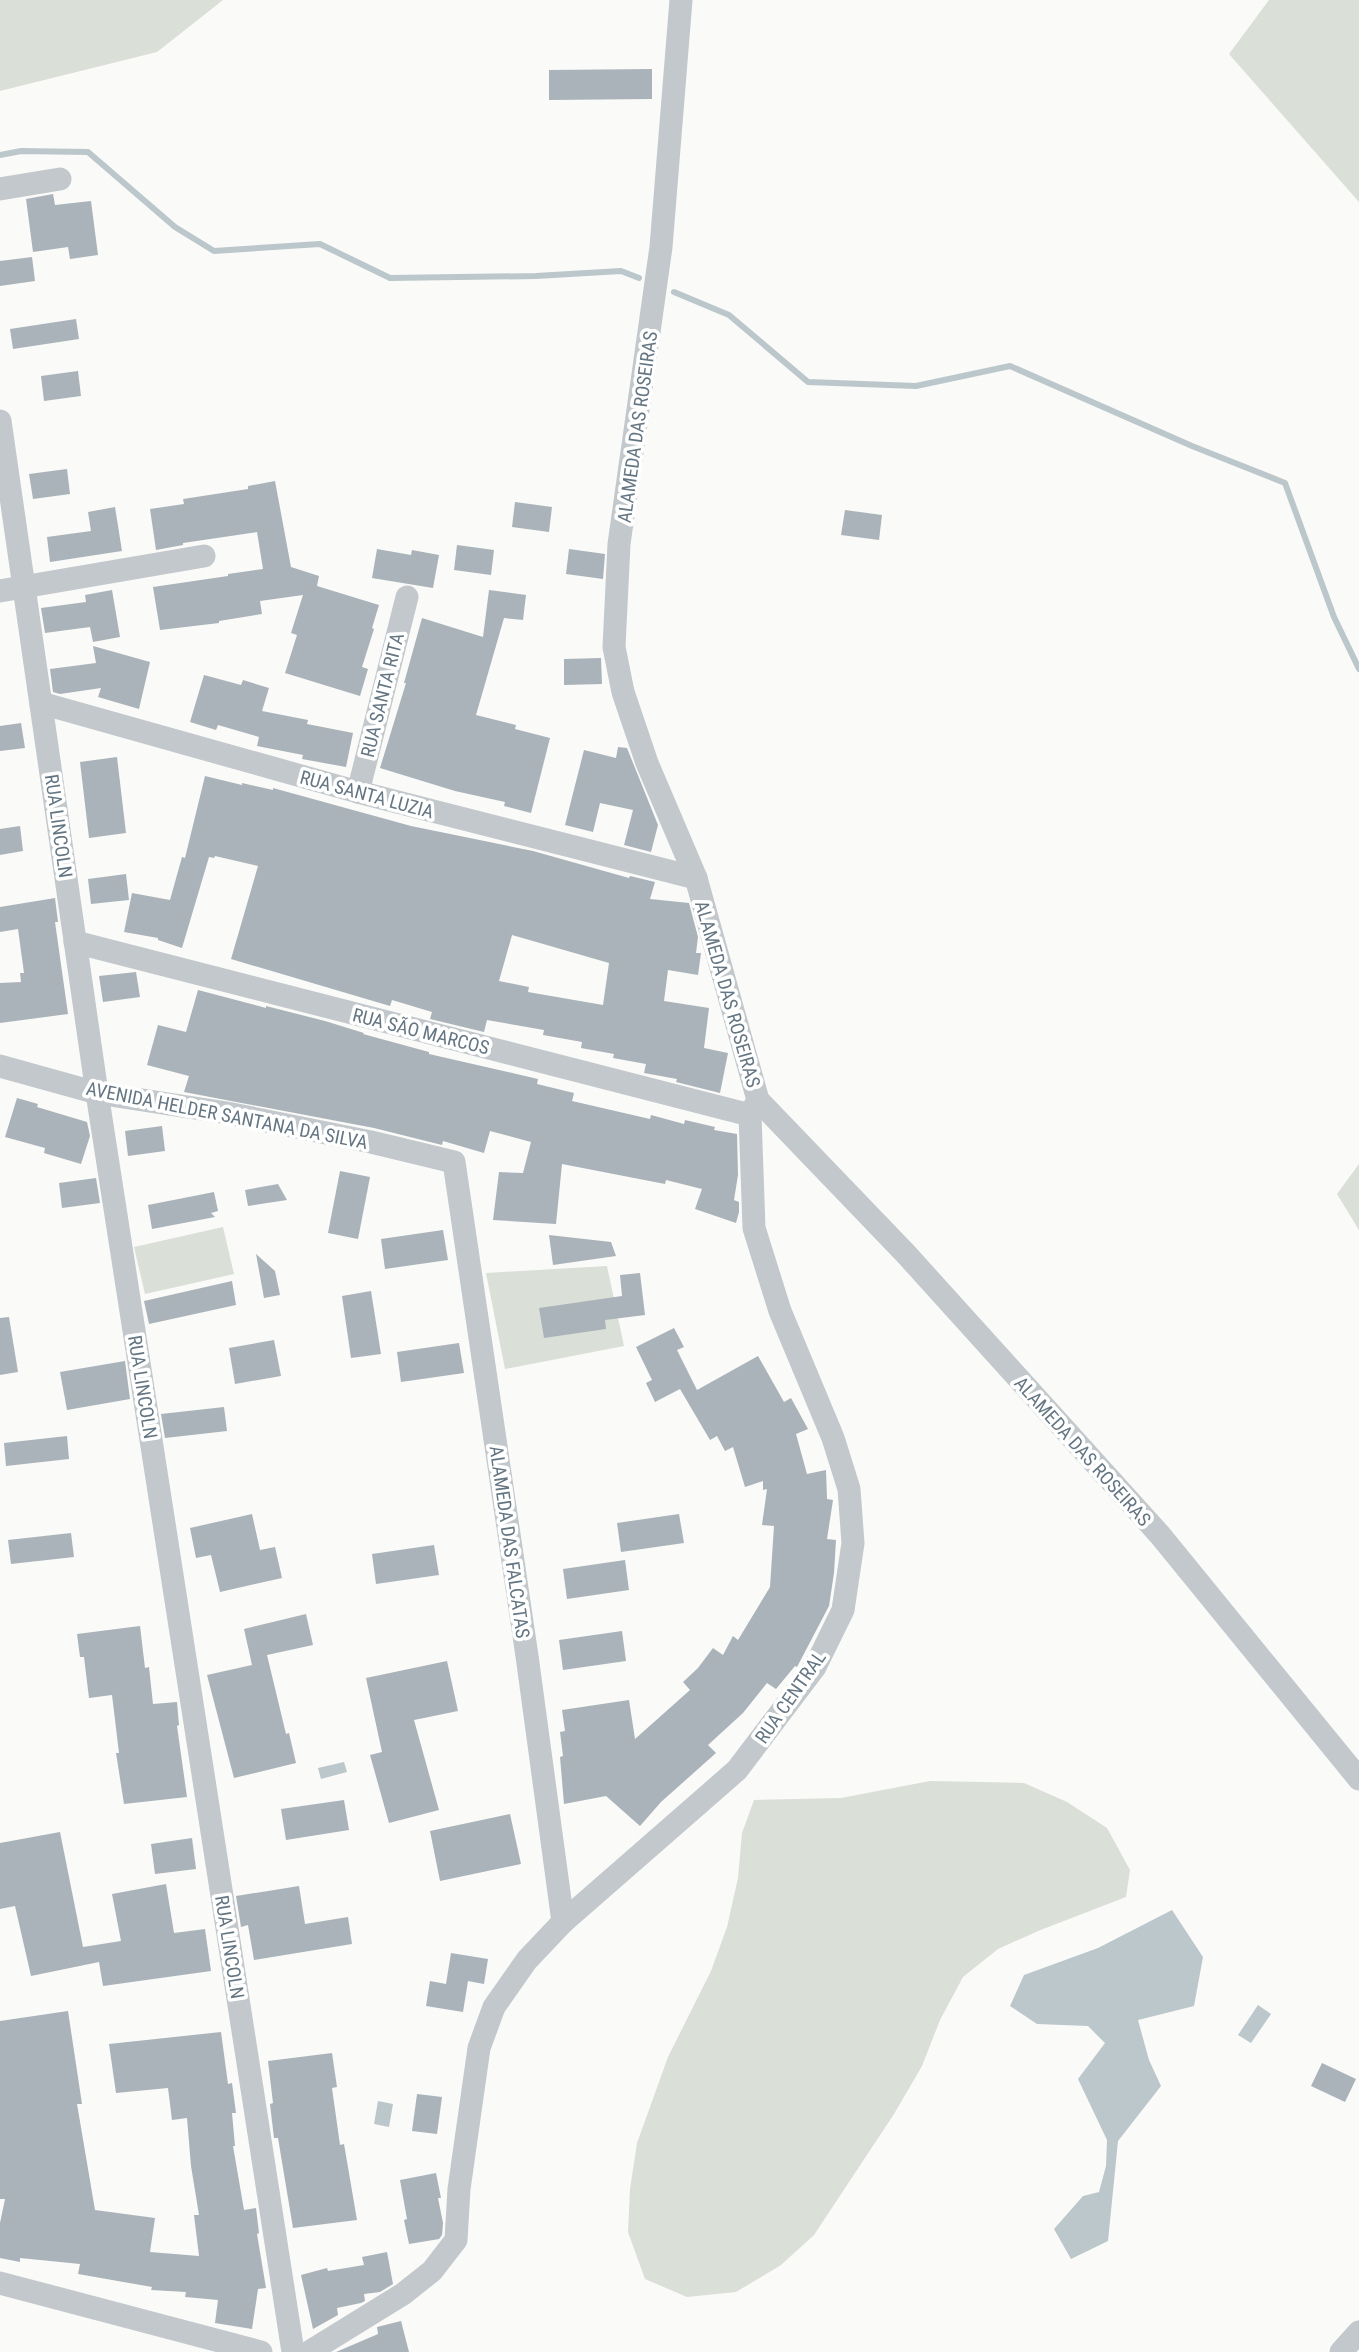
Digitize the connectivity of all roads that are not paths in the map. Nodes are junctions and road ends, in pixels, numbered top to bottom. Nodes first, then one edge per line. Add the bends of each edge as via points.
1 (681, 0) edge
2 (60, 178) dead end
3 (0, 189) edge
4 (0, 421) edge
5 (204, 556) dead end
6 (24, 587) junction
7 (0, 591) edge
8 (407, 597) dead end
9 (41, 703) junction
10 (358, 792) junction
11 (696, 878) junction
12 (75, 942) junction
13 (0, 1066) edge
14 (97, 1093) junction
15 (754, 1108) junction
16 (454, 1162) joint
17 (1359, 1779) edge
18 (563, 1922) junction
19 (0, 2283) edge
20 (1359, 2332) edge
21 (261, 2352) edge
22 (293, 2352) edge
23 (309, 2352) edge
24 (1340, 2352) edge

1 - 11 street, ALAMEDA DAS ROSEIRAS via 654,309 619,544 614,647 648,763
2 - 3 street
4 - 6 street, RUA LINCOLN
5 - 6 street
6 - 7 street
6 - 9 street, RUA LINCOLN
8 - 10 street, RUA SANTA RITA
9 - 10 street, RUA SANTA LUZIA
9 - 12 street, RUA LINCOLN
10 - 11 street, RUA SANTA LUZIA
11 - 15 street, ALAMEDA DAS ROSEIRAS
12 - 14 street, RUA LINCOLN
12 - 15 street, RUA SÃO MARCOS
13 - 14 street, AVENIDA HELDER SANTANA DA SILVA
14 - 16 street, AVENIDA HELDER SANTANA DA SILVA via 227,1113
14 - 22 street, RUA LINCOLN
15 - 17 street, ALAMEDA DAS ROSEIRAS via 906,1254 1160,1535
15 - 18 street, RUA CENTRAL via 754,1228 780,1311 849,1489 853,1543 843,1610 815,1667 737,1770
16 - 18 street, ALAMEDA DAS FALCATAS
18 - 23 street, RUA CENTRAL via 527,1960 494,2007 479,2048 458,2189 456,2240 432,2271 403,2294
19 - 21 street
20 - 24 street

